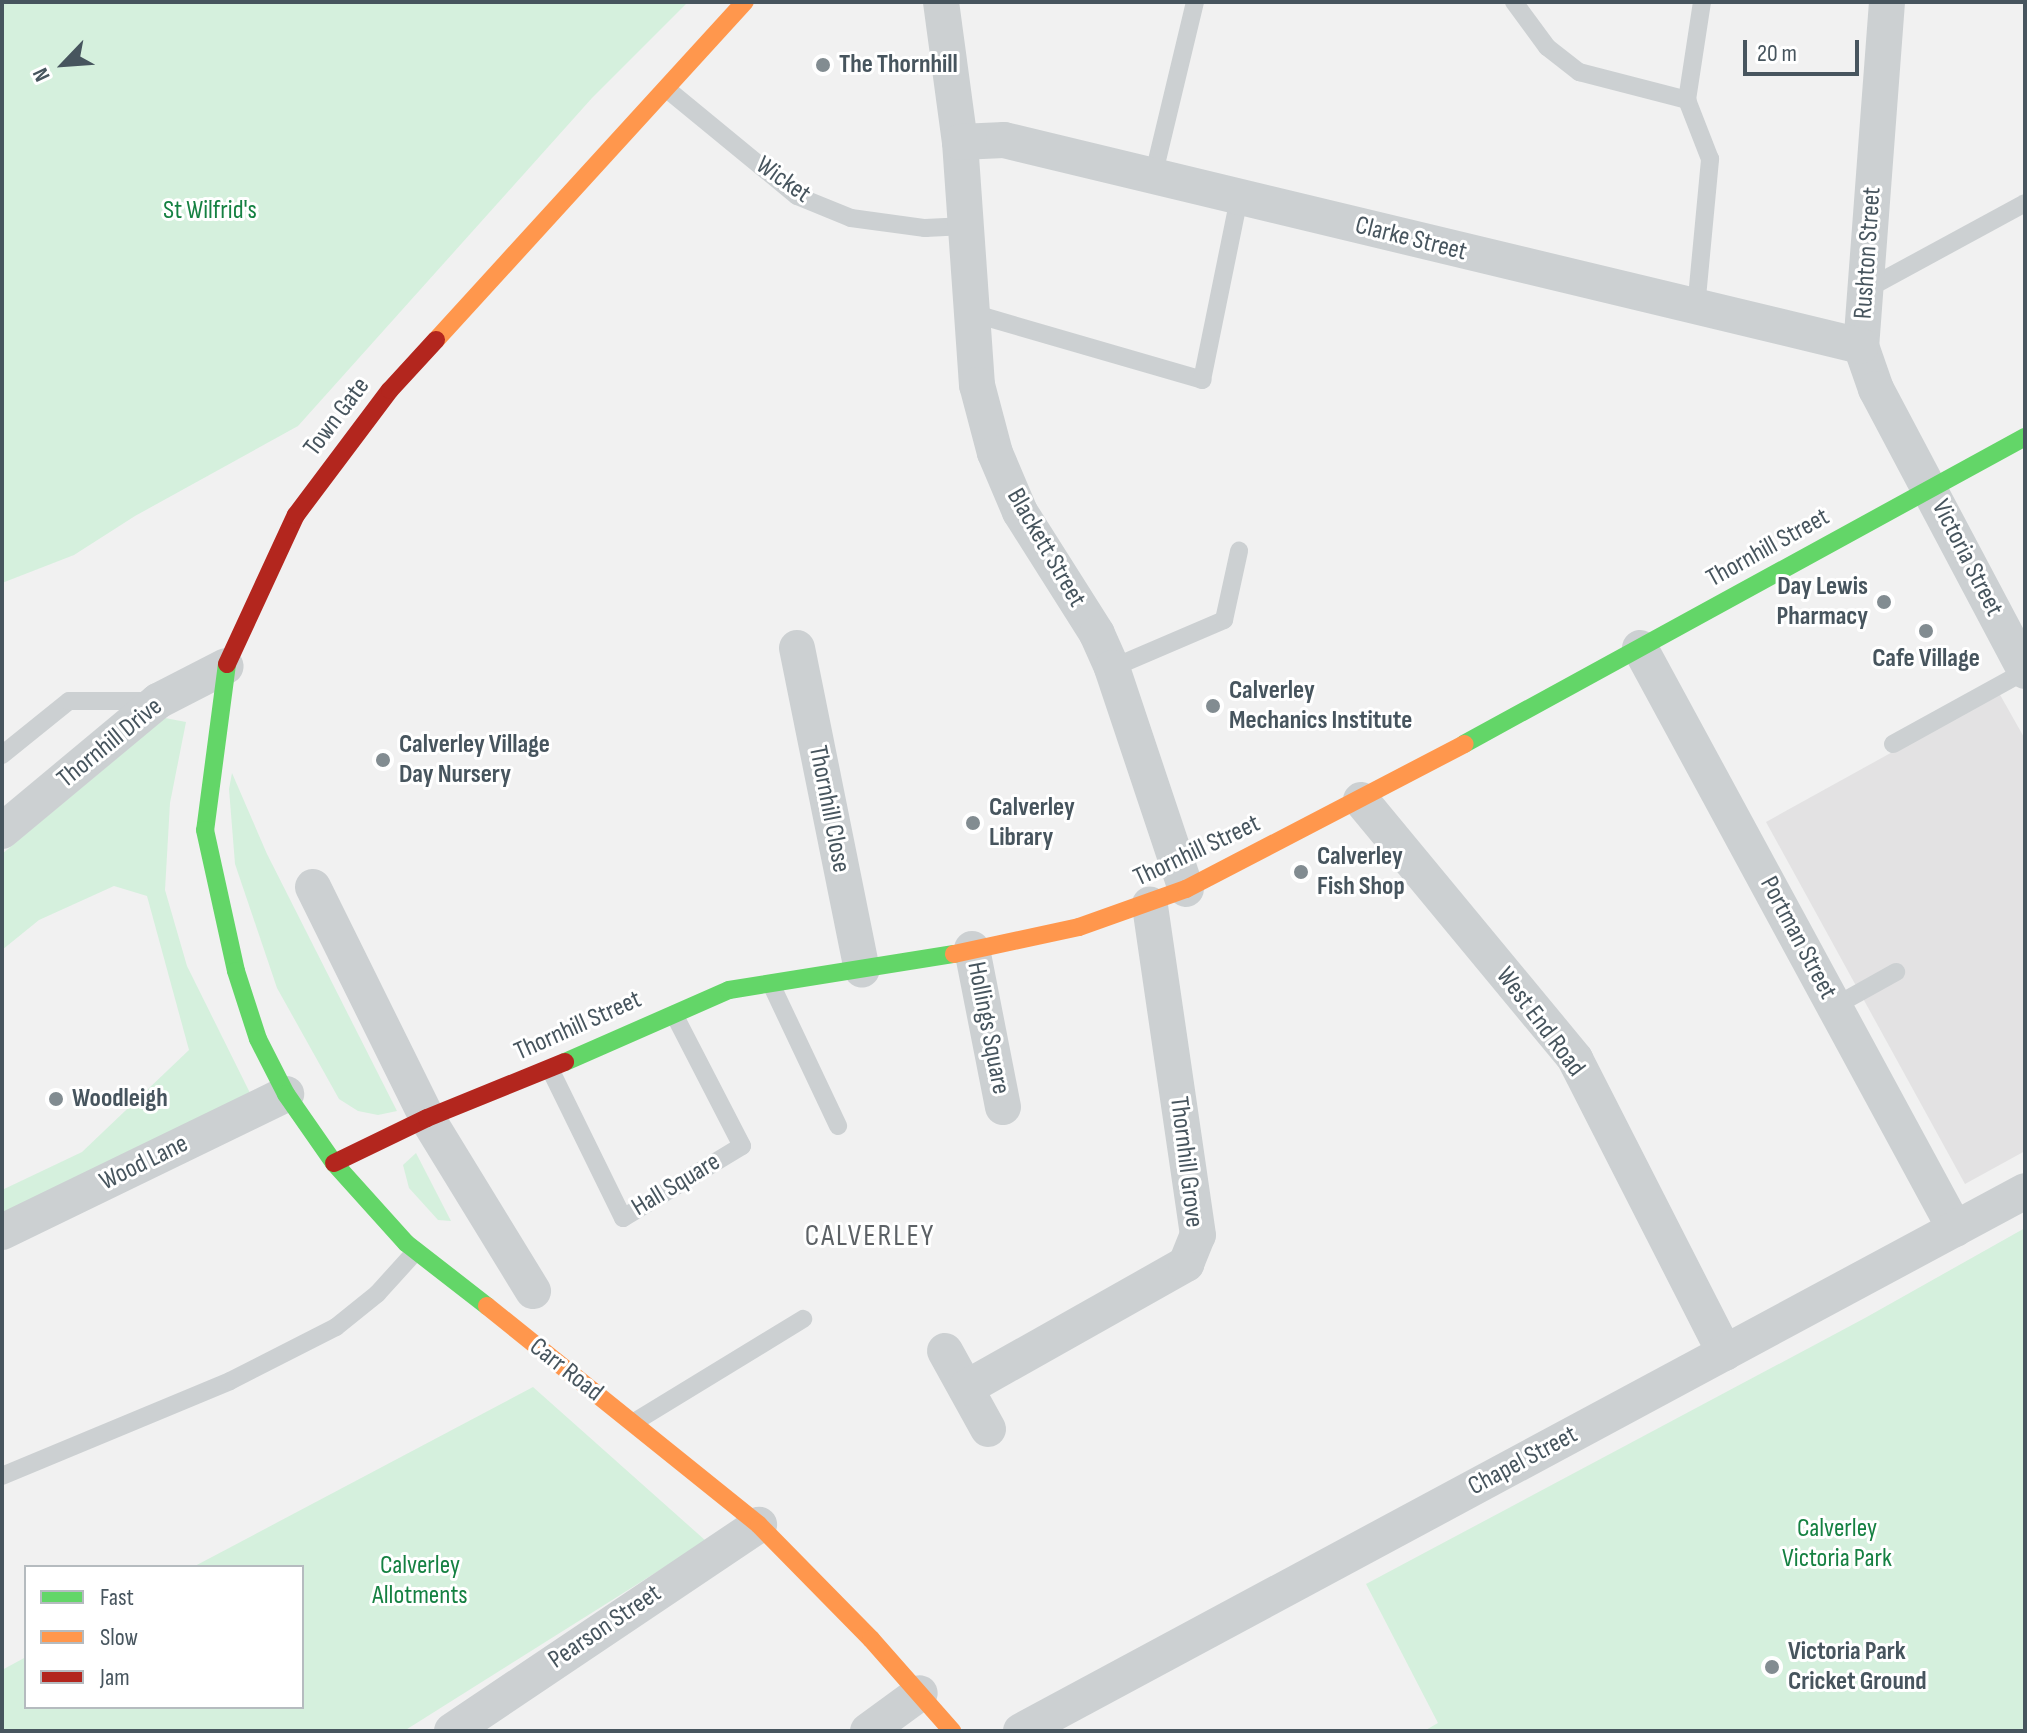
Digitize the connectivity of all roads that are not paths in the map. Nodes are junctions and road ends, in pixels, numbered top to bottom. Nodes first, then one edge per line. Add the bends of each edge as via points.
1 (745, 2) edge
2 (941, 2) edge
3 (1195, 2) edge
4 (1514, 2) edge
5 (1702, 2) edge
6 (1887, 2) edge
7 (668, 90) junction
8 (1687, 100) junction
9 (960, 142) junction
10 (1153, 177) junction
11 (1239, 198) junction
12 (2025, 203) edge
13 (966, 226) junction
14 (1865, 290) junction
15 (1696, 308) junction
16 (972, 313) junction
17 (1861, 346) junction
18 (2025, 437) edge
19 (1931, 488) junction
20 (1239, 551) dead end
21 (797, 648) dead end
22 (1640, 648) junction
23 (226, 666) junction
24 (1112, 668) junction
25 (2025, 671) edge
26 (158, 701) junction
27 (1893, 744) dead end
28 (2, 755) edge
29 (1361, 800) junction
30 (2, 831) edge
31 (313, 887) dead end
32 (1186, 889) junction
33 (1150, 904) junction
34 (972, 949) junction
35 (862, 970) junction
36 (236, 971) joint
37 (1896, 972) dead end
38 (769, 982) junction
39 (1835, 1006) junction
40 (673, 1012) junction
41 (550, 1069) junction
42 (286, 1094) junction
43 (1003, 1107) dead end
44 (427, 1118) junction
45 (838, 1126) dead end
46 (334, 1163) junction
47 (2025, 1191) edge
48 (1955, 1229) junction
49 (2, 1232) edge
50 (416, 1251) junction
51 (533, 1291) dead end
52 (803, 1319) dead end
53 (945, 1351) dead end
54 (1725, 1353) junction
55 (966, 1388) junction
56 (633, 1423) junction
57 (988, 1429) dead end
58 (2, 1476) edge
59 (759, 1525) junction
60 (920, 1693) junction
61 (452, 1731) edge
62 (868, 1731) edge
63 (952, 1731) edge
64 (1021, 1731) edge

1 - 7 main road, Town Gate
2 - 9 street, Blackett Street
3 - 10 lane
4 - 8 lane via 1547,47 1579,72
5 - 8 lane
6 - 14 street, Rushton Street
7 - 13 lane, Wicket via 797,196 851,218 925,228
7 - 23 main road, Town Gate via 390,390 296,515
8 - 15 lane via 1710,159
9 - 10 street, Clarke Street via 1004,140
9 - 13 street, Blackett Street
10 - 11 street, Clarke Street
11 - 15 street, Clarke Street
11 - 16 lane via 1202,380
12 - 14 lane
13 - 16 street, Blackett Street
14 - 17 street, Rushton Street
15 - 17 street, Clarke Street
16 - 24 street, Blackett Street via 977,385 995,453 1020,512 1097,634
17 - 19 street, Rushton Street via 1876,389
18 - 19 main road, Thornhill Street
19 - 22 main road, Thornhill Street
19 - 25 street, Victoria Street
20 - 24 lane via 1224,620
21 - 35 street, Thornhill Close
22 - 29 main road, Thornhill Street
22 - 39 street, Portman Street
23 - 26 street, Thornhill Drive
23 - 36 main road, Town Gate via 205,830
24 - 32 street, Blackett Street
25 - 27 lane
26 - 28 lane via 69,701
26 - 30 street, Thornhill Drive
29 - 32 main road, Thornhill Street
29 - 54 street, West End Road via 1575,1059
31 - 44 street
32 - 33 main road, Thornhill Street
33 - 34 main road, Thornhill Street via 1079,927
33 - 55 street, Thornhill Grove via 1198,1235 1186,1264
34 - 35 main road, Thornhill Street
34 - 43 street, Hollings Square
35 - 38 main road, Thornhill Street
36 - 42 main road, Carr Road via 258,1039
37 - 39 lane
38 - 40 main road, Thornhill Street via 729,990
38 - 45 lane
39 - 48 street, Portman Street
40 - 41 main road, Thornhill Street
40 - 41 lane, Hall Square via 742,1146 623,1218
41 - 44 main road, Thornhill Street
42 - 46 main road, Carr Road
42 - 49 street, Wood Lane
44 - 46 main road, Thornhill Street
44 - 51 street
46 - 50 main road, Carr Road
47 - 48 street, Chapel Street
48 - 54 street, Chapel Street
50 - 56 main road, Carr Road
50 - 58 lane via 377,1294 336,1327 230,1381
52 - 56 lane
53 - 55 street
54 - 64 street, Chapel Street
55 - 57 street
56 - 59 main road, Carr Road
59 - 60 main road, Carr Road
59 - 61 street, Pearson Street
60 - 62 street
60 - 63 main road, Carr Road

